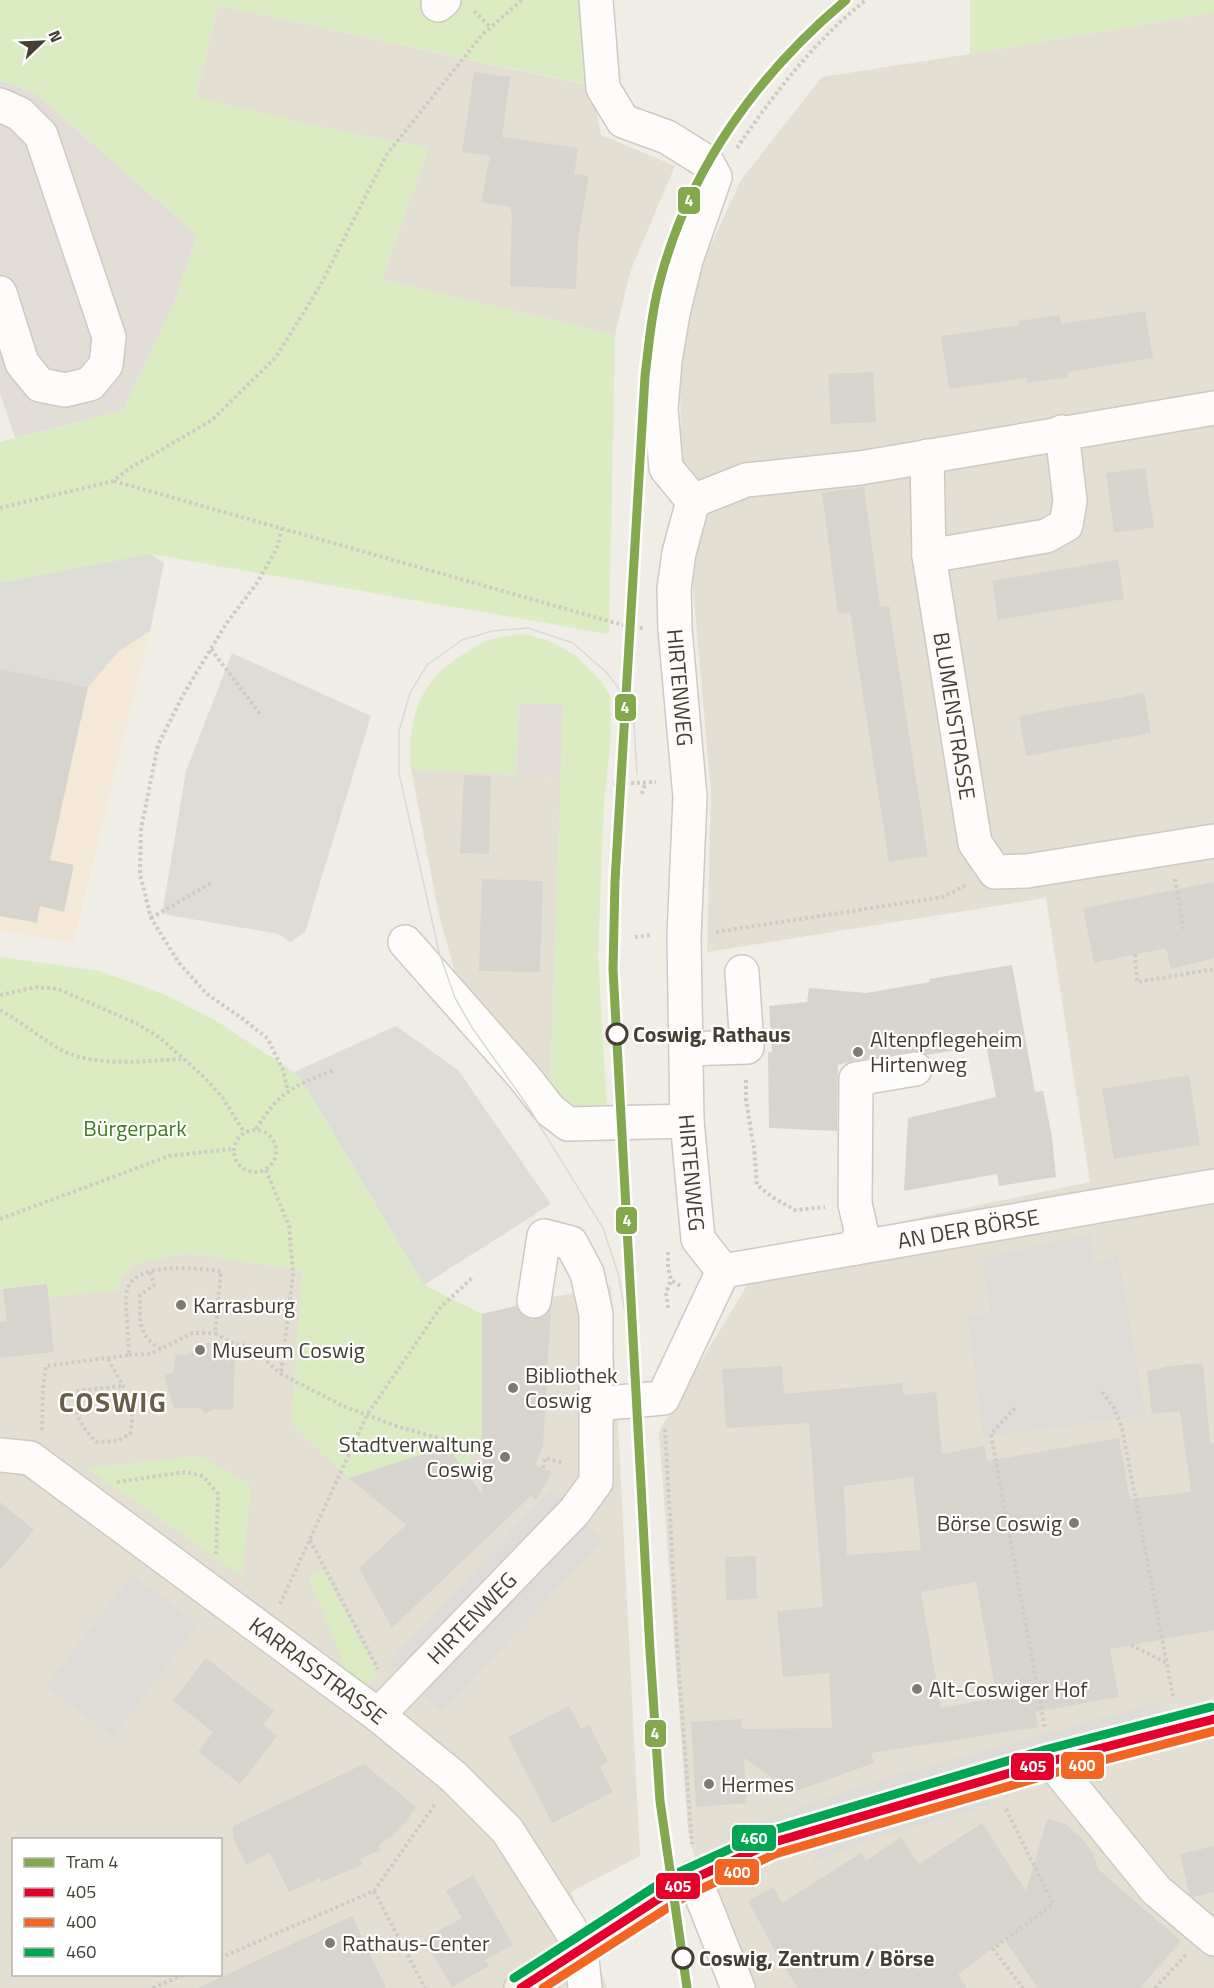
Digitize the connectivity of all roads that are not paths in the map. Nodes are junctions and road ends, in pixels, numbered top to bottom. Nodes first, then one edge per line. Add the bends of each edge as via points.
1 (596, 0) edge
2 (0, 105) edge
3 (0, 293) edge
4 (1214, 408) edge
5 (1062, 432) junction
6 (927, 456) junction
7 (693, 501) junction
8 (929, 556) junction
9 (1214, 841) edge
10 (405, 942) dead end
11 (742, 972) dead end
12 (686, 1049) junction
13 (915, 1069) dead end
14 (687, 1121) junction
15 (1214, 1186) edge
16 (856, 1248) junction
17 (723, 1271) junction
18 (534, 1301) dead end
19 (596, 1404) junction
20 (15, 1456) edge
21 (386, 1707) junction
22 (1214, 1719) edge
23 (1051, 1761) junction
24 (694, 1877) junction
25 (1211, 1936) edge
26 (581, 1949) junction
27 (521, 1988) edge
28 (585, 1988) edge
29 (738, 1988) edge

1 - 7 street via 603,88 623,121 667,137 707,162 715,177 686,260 673,313 661,409 666,468
2 - 3 street via 21,114 41,135 109,337 106,365 90,384 65,390 40,385 22,363
4 - 5 street
5 - 6 street
5 - 8 street via 1070,501 1066,525 1046,536
6 - 7 street via 860,468 746,480
6 - 8 street, BLUMENSTRASSE
7 - 12 street, HIRTENWEG via 674,589 690,797 684,937
8 - 9 street, BLUMENSTRASSE via 975,843 995,872 1027,871
10 - 14 street via 550,1110 568,1124
11 - 12 street via 747,1047
12 - 14 street, HIRTENWEG
13 - 16 street via 856,1079 855,1204 861,1230
14 - 17 street, HIRTENWEG via 698,1239
15 - 16 street, AN DER BÖRSE
16 - 17 street, AN DER BÖRSE
17 - 19 street via 663,1398
18 - 19 street, HIRTENWEG via 544,1236 571,1243 587,1273 596,1314
19 - 21 street, HIRTENWEG via 596,1482 574,1512
20 - 21 street, KARRASSTRASSE via 72,1488 266,1634
21 - 26 street, KARRASSTRASSE via 507,1830
22 - 23 main road
23 - 24 main road via 771,1843
23 - 25 street via 1156,1890
24 - 26 main road
24 - 29 street
26 - 27 main road
26 - 28 street

